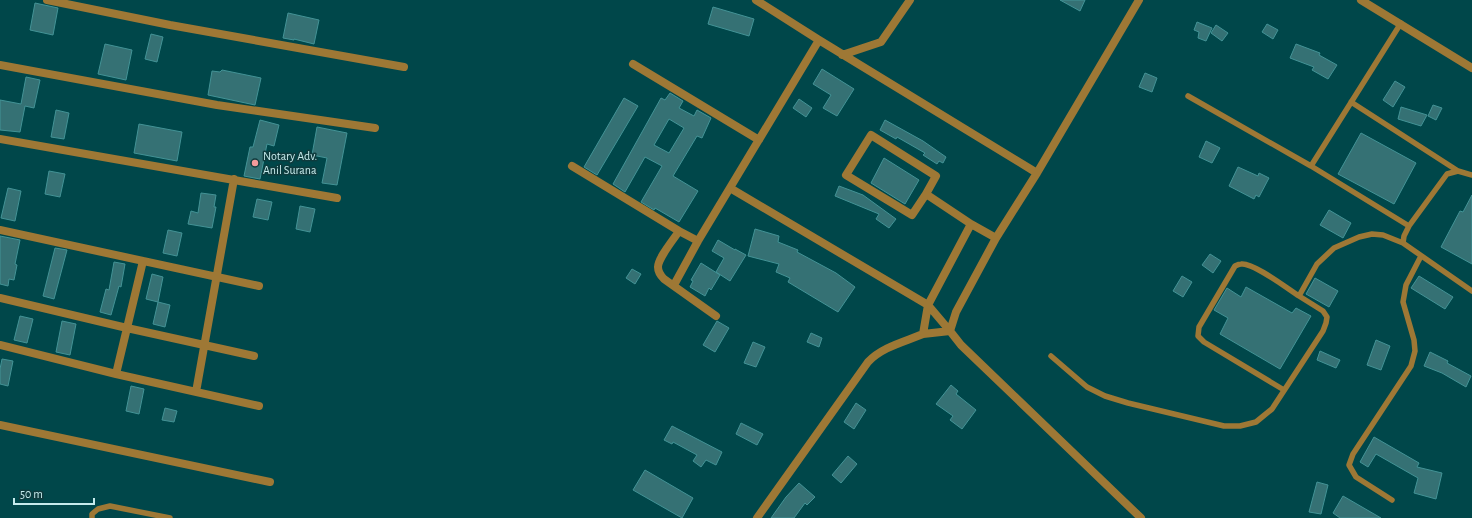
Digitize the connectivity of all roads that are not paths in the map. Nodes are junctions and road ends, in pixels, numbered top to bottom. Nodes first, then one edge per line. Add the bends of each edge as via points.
1 (47, 0) edge
2 (756, 0) edge
3 (910, 0) edge
4 (1139, 0) edge
5 (1361, 0) edge
6 (1401, 23) junction
7 (819, 40) junction
8 (842, 55) junction
9 (633, 64) dead end
10 (0, 65) edge
11 (404, 67) dead end
12 (1472, 68) edge
13 (1188, 96) dead end
14 (1351, 102) junction
15 (375, 128) dead end
16 (0, 139) edge
17 (759, 140) junction
18 (572, 166) dead end
19 (1311, 166) junction
20 (1458, 171) junction
21 (1037, 173) junction
22 (1472, 175) edge
23 (234, 180) junction
24 (730, 188) junction
25 (926, 194) junction
26 (337, 198) dead end
27 (971, 224) junction
28 (1409, 226) junction
29 (0, 230) edge
30 (679, 231) junction
31 (996, 238) junction
32 (698, 241) junction
33 (1403, 243) junction
34 (1421, 256) junction
35 (143, 261) junction
36 (217, 277) junction
37 (674, 285) junction
38 (259, 286) dead end
39 (1472, 291) edge
40 (1299, 296) junction
41 (0, 298) edge
42 (928, 305) junction
43 (716, 316) dead end
44 (127, 328) junction
45 (950, 331) junction
46 (923, 334) junction
47 (0, 345) edge
48 (205, 346) junction
49 (254, 356) dead end
50 (1051, 356) dead end
51 (116, 374) junction
52 (1284, 390) junction
53 (196, 392) junction
54 (259, 406) dead end
55 (0, 426) edge
56 (270, 482) dead end
57 (1392, 500) dead end
58 (92, 518) edge
59 (170, 518) edge
60 (757, 518) edge
61 (1141, 518) edge

1 - 11 street
2 - 7 street
3 - 8 street via 881,42
4 - 21 street
5 - 6 street
6 - 12 street
6 - 14 lane
7 - 8 street
7 - 17 street
8 - 21 street
9 - 17 street
10 - 15 street via 217,105
13 - 19 lane
14 - 19 lane
14 - 20 lane
16 - 23 street
17 - 24 street
18 - 30 street
19 - 28 lane
20 - 22 lane
20 - 28 lane via 1447,174
21 - 31 street
23 - 26 street
23 - 36 street
24 - 32 street
24 - 42 street
25 - 25 street via 912,216 846,175 871,135 936,176
25 - 27 street
27 - 31 street
27 - 42 street
28 - 33 lane
29 - 35 street
30 - 32 street
30 - 37 street via 660,260 658,268 661,276
31 - 45 street via 956,312
32 - 37 street
33 - 34 lane
33 - 40 lane via 1383,235 1372,234 1334,248 1317,264
34 - 39 lane
34 - 57 lane via 1406,285 1403,302 1414,340 1415,351 1411,366 1353,454 1349,465 1356,477
35 - 36 street
35 - 44 street
36 - 38 street
36 - 48 street
37 - 43 street
40 - 52 lane via 1323,311 1327,317 1323,331
40 - 52 lane via 1258,269 1241,264 1235,266 1199,327 1198,336 1204,342
41 - 44 street
42 - 45 street
42 - 46 street
44 - 48 street
44 - 51 street
45 - 46 street
45 - 61 street via 961,346
46 - 60 street via 879,352 868,362
47 - 51 street
48 - 49 street
48 - 53 street
50 - 52 lane via 1087,387 1105,396 1224,426 1256,422 1272,409
51 - 53 street
53 - 54 street
55 - 56 street
58 - 59 lane via 92,514 98,509 110,506

